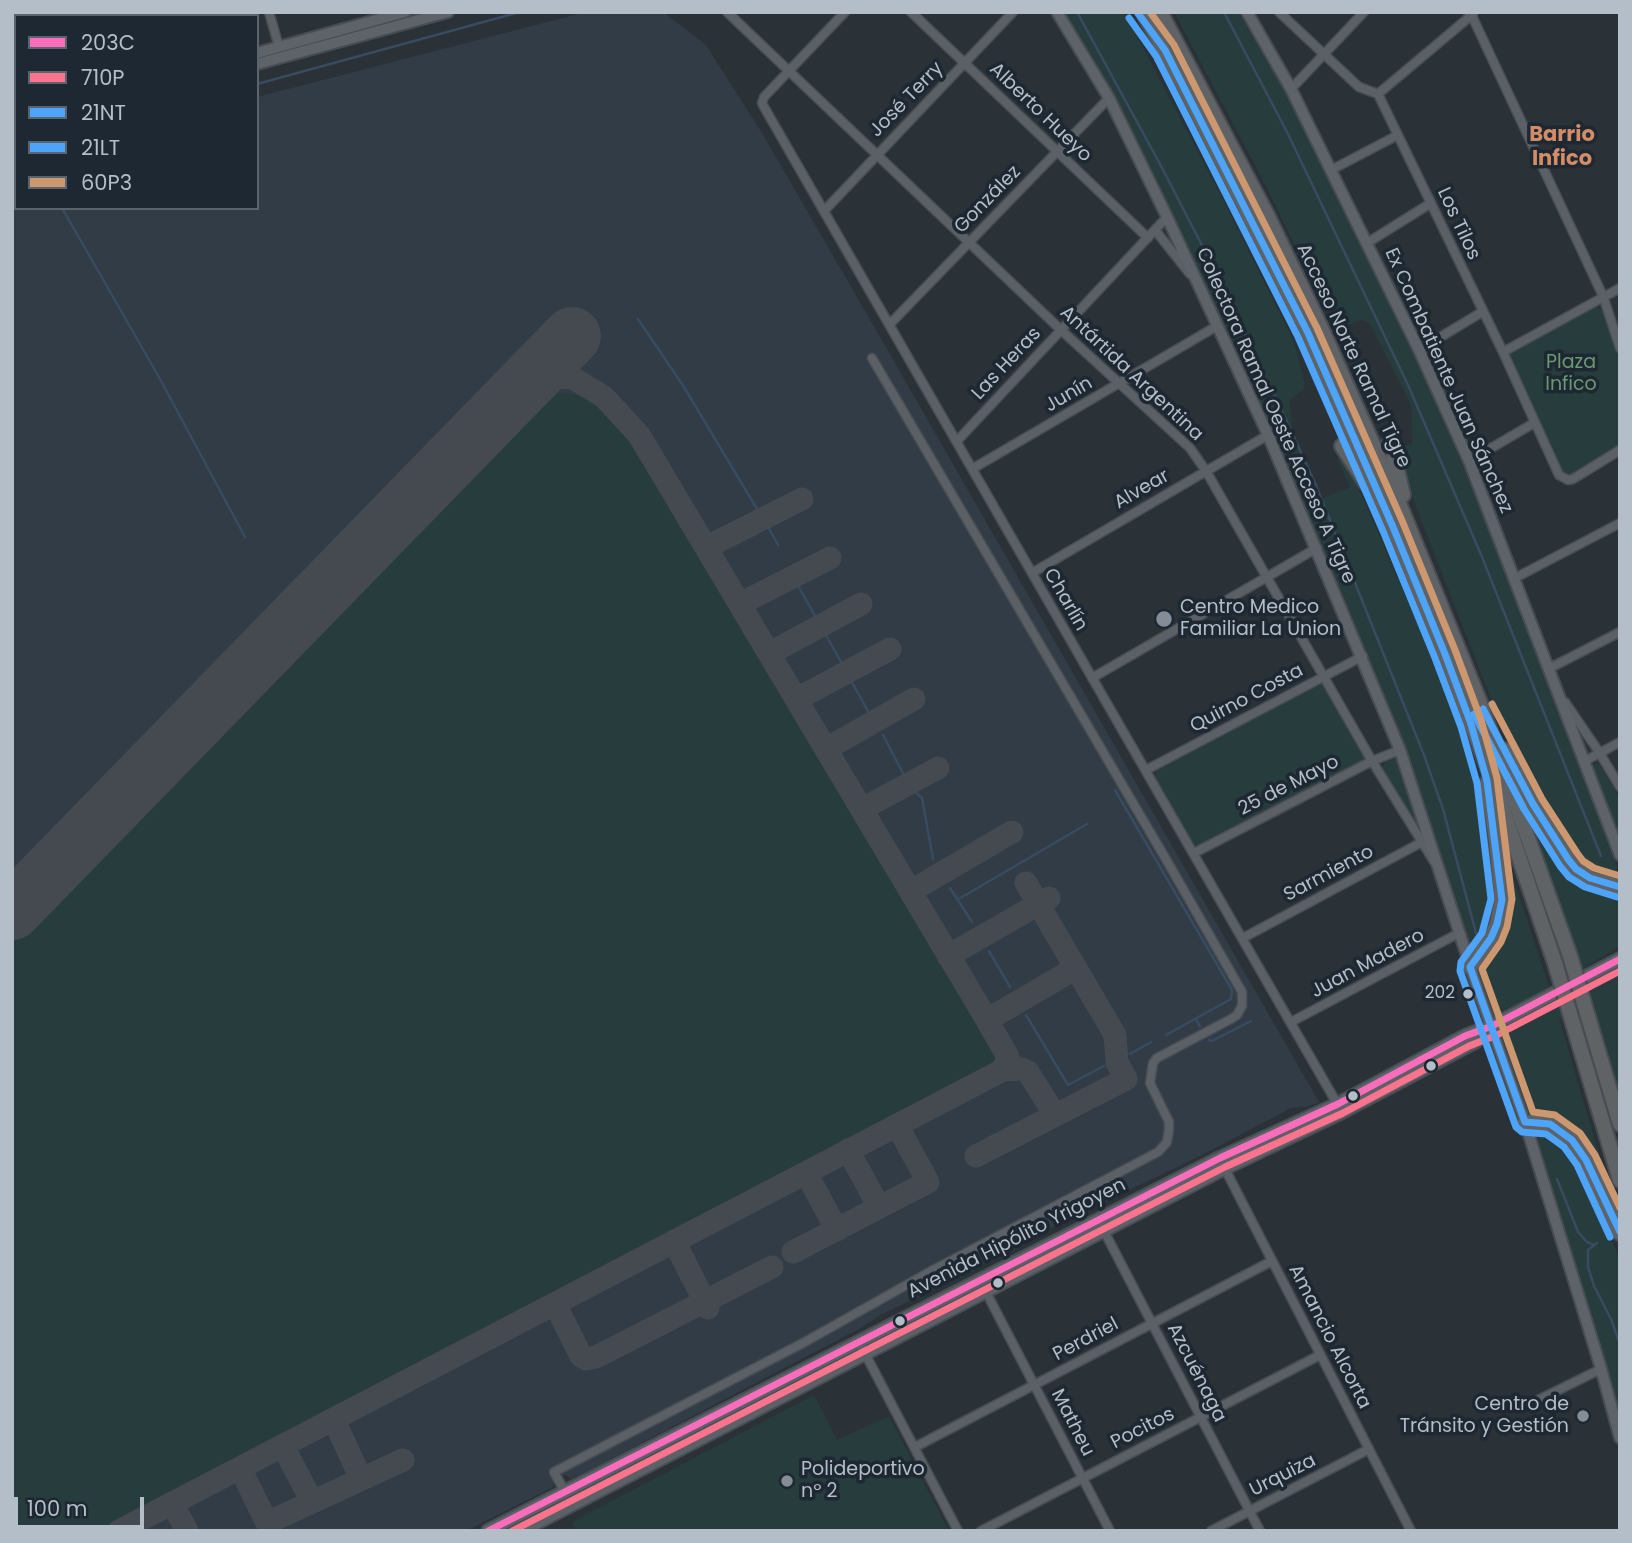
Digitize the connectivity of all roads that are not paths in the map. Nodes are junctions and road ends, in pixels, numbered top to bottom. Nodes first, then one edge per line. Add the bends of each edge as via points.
1 (269, 12) edge
2 (448, 12) edge
3 (727, 12) edge
4 (845, 12) edge
5 (911, 12) edge
6 (1013, 12) edge
7 (1057, 12) edge
8 (1137, 12) edge
9 (1143, 12) edge
10 (1162, 12) edge
11 (1279, 12) edge
12 (1364, 12) edge
13 (1472, 13) edge
14 (1251, 14) edge
15 (408, 16) edge
16 (279, 47) junction
17 (1165, 50) junction
18 (259, 52) edge
19 (1324, 54) junction
20 (964, 62) junction
21 (259, 63) edge
22 (788, 72) junction
23 (1291, 89) junction
24 (1378, 94) junction
25 (1109, 98) junction
26 (1398, 135) junction
27 (1057, 151) junction
28 (876, 156) junction
29 (1331, 170) junction
30 (1432, 203) junction
31 (825, 210) junction
32 (1167, 217) junction
33 (1155, 230) junction
34 (1259, 236) junction
35 (1148, 238) junction
36 (968, 243) junction
37 (1367, 243) junction
38 (1197, 283) junction
39 (1620, 288) edge
40 (1604, 296) junction
41 (1482, 312) junction
42 (890, 324) junction
43 (1217, 326) junction
44 (1061, 330) junction
45 (1322, 330) junction
46 (1620, 348) edge
47 (1419, 350) junction
48 (1503, 352) junction
49 (872, 358) dead end
50 (1311, 358) dead end
51 (1354, 376) dead end
52 (1119, 383) junction
53 (1534, 423) junction
54 (1268, 435) junction
55 (957, 441) junction
56 (1390, 441) dead end
57 (1342, 446) dead end
58 (1620, 450) edge
59 (1469, 461) junction
60 (972, 469) junction
61 (1206, 471) junction
62 (1620, 523) edge
63 (1393, 527) junction
64 (1413, 537) junction
65 (1317, 548) junction
66 (1032, 573) junction
67 (1267, 577) junction
68 (1515, 578) junction
69 (1620, 632) edge
70 (1363, 656) junction
71 (1550, 668) junction
72 (1324, 677) junction
73 (1092, 678) junction
74 (1561, 696) junction
75 (1480, 703) junction
76 (1471, 724) junction
77 (1620, 741) edge
78 (1400, 750) junction
79 (1599, 752) junction
80 (1372, 761) junction
81 (1583, 762) junction
82 (1146, 770) junction
83 (1620, 788) edge
84 (1425, 841) junction
85 (1194, 853) junction
86 (1619, 853) edge
87 (1620, 887) edge
88 (1459, 933) junction
89 (1243, 938) junction
90 (1620, 959) edge
91 (1471, 967) junction
92 (1291, 1022) junction
93 (1492, 1026) junction
94 (1340, 1108) junction
95 (1525, 1122) junction
96 (1620, 1124) edge
97 (1222, 1163) junction
98 (1620, 1180) edge
99 (1104, 1231) junction
100 (1620, 1233) edge
101 (1017, 1260) junction
102 (1272, 1261) junction
103 (1023, 1273) junction
104 (986, 1292) junction
105 (1152, 1323) junction
106 (859, 1342) junction
107 (866, 1355) junction
108 (1320, 1355) junction
109 (1601, 1369) junction
110 (1034, 1385) junction
111 (1530, 1404) dead end
112 (1201, 1417) junction
113 (1620, 1438) edge
114 (915, 1447) junction
115 (1369, 1449) junction
116 (1083, 1478) junction
117 (565, 1492) junction
118 (1250, 1511) junction
119 (488, 1531) edge
120 (521, 1531) edge
121 (958, 1531) edge
122 (981, 1531) edge
123 (1110, 1531) edge
124 (1211, 1531) edge
125 (1260, 1531) edge
126 (1411, 1531) edge

1 - 16 street
2 - 15 street
3 - 22 street, Antártida Argentina
4 - 22 street
5 - 20 street, Alberto Hueyo
6 - 20 street, José Terry
7 - 25 street, Colectora Ramal Oeste Acceso A Tigre
8 - 17 highway
9 - 17 highway
10 - 45 highway, Acceso Norte Ramal Tigre
11 - 19 street
12 - 19 street
13 - 24 street
13 - 40 street
14 - 23 street, Ex Combatiente Juan Sánchez
15 - 16 street
15 - 21 street
16 - 18 street
17 - 34 highway, Acceso Norte Ramal Tigre
19 - 23 street
19 - 24 street via 1359,87
20 - 27 street, Alberto Hueyo
20 - 28 street, José Terry
22 - 28 street, Antártida Argentina
22 - 31 street, Charlín via 762,103
23 - 29 street, Ex Combatiente Juan Sánchez
24 - 26 street, Los Tilos
25 - 27 street, González
25 - 32 street, Colectora Ramal Oeste Acceso A Tigre
26 - 29 street
26 - 30 street, Los Tilos
27 - 35 street, Alberto Hueyo
27 - 36 street, González
28 - 31 street, José Terry
28 - 36 street, Antártida Argentina
29 - 37 street, Ex Combatiente Juan Sánchez
30 - 37 street
30 - 41 street, Los Tilos
31 - 42 street, Charlín
32 - 33 street, Las Heras
32 - 38 street, Colectora Ramal Oeste Acceso A Tigre
33 - 35 street, Las Heras
33 - 38 street
34 - 50 highway
34 - 63 highway, Acceso Norte Ramal Tigre via 1308,333
35 - 44 street, Las Heras
36 - 42 street, González
36 - 44 street, Antártida Argentina
37 - 47 street, Ex Combatiente Juan Sánchez
38 - 43 street, Colectora Ramal Oeste Acceso A Tigre
39 - 40 street
40 - 46 street
40 - 48 street
41 - 47 street
41 - 48 street, Los Tilos
42 - 55 street, Charlín
43 - 52 street, Junín
43 - 54 street, Colectora Ramal Oeste Acceso A Tigre
44 - 52 street, Antártida Argentina
44 - 55 street, Las Heras
45 - 51 highway
45 - 64 highway, Acceso Norte Ramal Tigre
47 - 59 street, Ex Combatiente Juan Sánchez
48 - 53 street, Los Tilos
49 - 117 street via 1242,992 1242,1006 1237,1016 1153,1063 1150,1083 1169,1122 1167,1142 1158,1152 554,1472
52 - 60 street, Junín
52 - 61 street, Antártida Argentina via 1190,448
53 - 58 street, Los Tilos via 1559,475 1568,480
53 - 59 street
54 - 61 street, Alvear
54 - 65 street, Colectora Ramal Oeste Acceso A Tigre
55 - 60 street, Charlín
56 - 64 highway
57 - 63 highway
59 - 68 street, Ex Combatiente Juan Sánchez
60 - 66 street, Charlín
61 - 66 street, Alvear
61 - 67 street, Antártida Argentina
62 - 68 street
63 - 76 highway, Acceso Norte Ramal Tigre
64 - 75 highway, Acceso Norte Ramal Tigre
65 - 67 street
65 - 70 street, Colectora Ramal Oeste Acceso A Tigre
66 - 73 street, Charlín
67 - 72 street, Antártida Argentina
67 - 73 street
68 - 71 street, Ex Combatiente Juan Sánchez
69 - 71 street
70 - 72 street, Quirno Costa
70 - 78 street, Colectora Ramal Oeste Acceso A Tigre
71 - 74 street, Ex Combatiente Juan Sánchez
72 - 80 street, Antártida Argentina
72 - 82 street, Quirno Costa
73 - 82 street, Charlín
74 - 79 street
74 - 81 street, Ex Combatiente Juan Sánchez
75 - 87 highway via 1532,804 1567,859 1590,878
75 - 96 highway, bridge via 1570,956
76 - 91 highway via 1487,781 1502,900 1491,938
76 - 98 highway, bridge via 1555,963
77 - 79 street
78 - 80 street, 25 de Mayo
78 - 84 street, Colectora Ramal Oeste Acceso A Tigre
79 - 81 street
79 - 83 street
80 - 84 street, Antártida Argentina
80 - 85 street, 25 de Mayo
81 - 86 street, Ex Combatiente Juan Sánchez
82 - 85 street, Charlín
84 - 88 street, Colectora Ramal Oeste Acceso A Tigre via 1440,871
84 - 89 street, Sarmiento
85 - 89 street, Charlín
88 - 91 street, Colectora Ramal Oeste Acceso A Tigre
88 - 92 street, Juan Madero
89 - 92 street, Charlín
90 - 93 main road, Avenida Hipólito Yrigoyen
91 - 93 street, Colectora Ramal Oeste Acceso A Tigre
92 - 94 street, Charlín
93 - 94 main road, Avenida Hipólito Yrigoyen via 1465,1036
93 - 95 street, Colectora Ramal Oeste Acceso A Tigre
94 - 97 main road, Avenida Hipólito Yrigoyen
95 - 100 highway via 1550,1124 1572,1140
95 - 109 street, Colectora Ramal Oeste Acceso A Tigre
97 - 99 main road, Avenida Hipólito Yrigoyen
97 - 101 main road, Avenida Hipólito Yrigoyen
97 - 102 street, Amancio Alcorta
99 - 103 main road, Avenida Hipólito Yrigoyen
99 - 105 street, Azcuénaga
101 - 103 main road
101 - 106 main road, Avenida Hipólito Yrigoyen
102 - 105 street, Perdriel
102 - 108 street, Amancio Alcorta
103 - 104 main road, Avenida Hipólito Yrigoyen
104 - 107 main road, Avenida Hipólito Yrigoyen
104 - 110 street, Matheu
105 - 110 street, Perdriel
105 - 112 street, Azcuénaga
106 - 107 street
106 - 117 main road, Avenida Hipólito Yrigoyen
107 - 114 street
107 - 120 main road, Avenida Hipólito Yrigoyen
108 - 112 street, Pocitos
108 - 115 street, Amancio Alcorta
109 - 111 street
109 - 113 street, Colectora Ramal Oeste Acceso A Tigre
110 - 114 street, Perdriel
110 - 116 street, Matheu
112 - 116 street, Pocitos
112 - 118 street, Azcuénaga
114 - 121 street
115 - 118 street, Urquiza
115 - 126 street, Amancio Alcorta
116 - 122 street, Pocitos
116 - 123 street, Matheu
117 - 119 main road, Avenida Hipólito Yrigoyen
118 - 124 street, Urquiza
118 - 125 street, Azcuénaga

